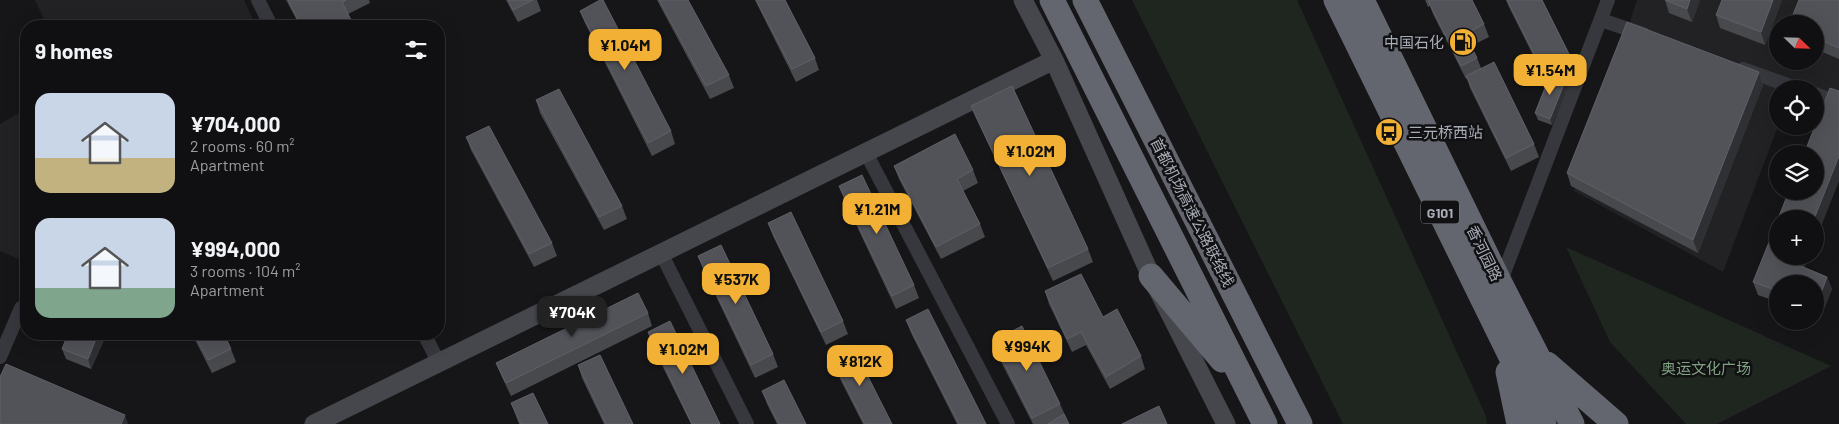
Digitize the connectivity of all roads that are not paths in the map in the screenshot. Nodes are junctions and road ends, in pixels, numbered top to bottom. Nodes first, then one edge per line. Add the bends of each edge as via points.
1 (258, 0) edge
2 (1023, 0) edge
3 (1052, 0) edge
4 (1085, 0) edge
5 (1336, 0) edge
6 (1362, 0) edge
7 (1608, 0) edge
8 (268, 20) edge
9 (1601, 20) junction
10 (1658, 40) edge
11 (1054, 60) junction
12 (1733, 66) edge
13 (1773, 80) edge
14 (1824, 97) edge
15 (1839, 102) edge
16 (865, 151) junction
17 (661, 253) junction
18 (1150, 276) junction
19 (1500, 283) junction
20 (20, 310) edge
21 (1500, 333) junction
22 (427, 340) edge
23 (1538, 356) junction
24 (0, 357) edge
25 (439, 363) junction
26 (1248, 391) junction
27 (314, 424) edge
28 (748, 424) edge
29 (1008, 424) edge
30 (1226, 424) edge
31 (1265, 424) edge
32 (1300, 424) edge
33 (1518, 424) edge
34 (1544, 424) edge
35 (1572, 424) edge
36 (1616, 424) edge

1 - 8 street
2 - 11 street
3 - 26 highway, 首都机场高速公路联络线
4 - 32 highway, 首都机场高速公路联络线
5 - 21 highway, 香河园路 / G101
6 - 19 highway, 香河园路 / G101
7 - 9 street
9 - 10 street
9 - 19 street
11 - 16 street
11 - 18 street
12 - 13 street
14 - 15 street
16 - 17 street
16 - 29 street
17 - 25 street
17 - 28 street
18 - 26 highway
18 - 30 street
19 - 23 highway, 香河园路 / G101
20 - 24 street
21 - 33 highway
21 - 34 highway, 香河园路 / G101
22 - 25 street
23 - 35 highway, 香河园路 / G101
23 - 36 highway
25 - 27 street
26 - 31 highway, 首都机场高速公路联络线

